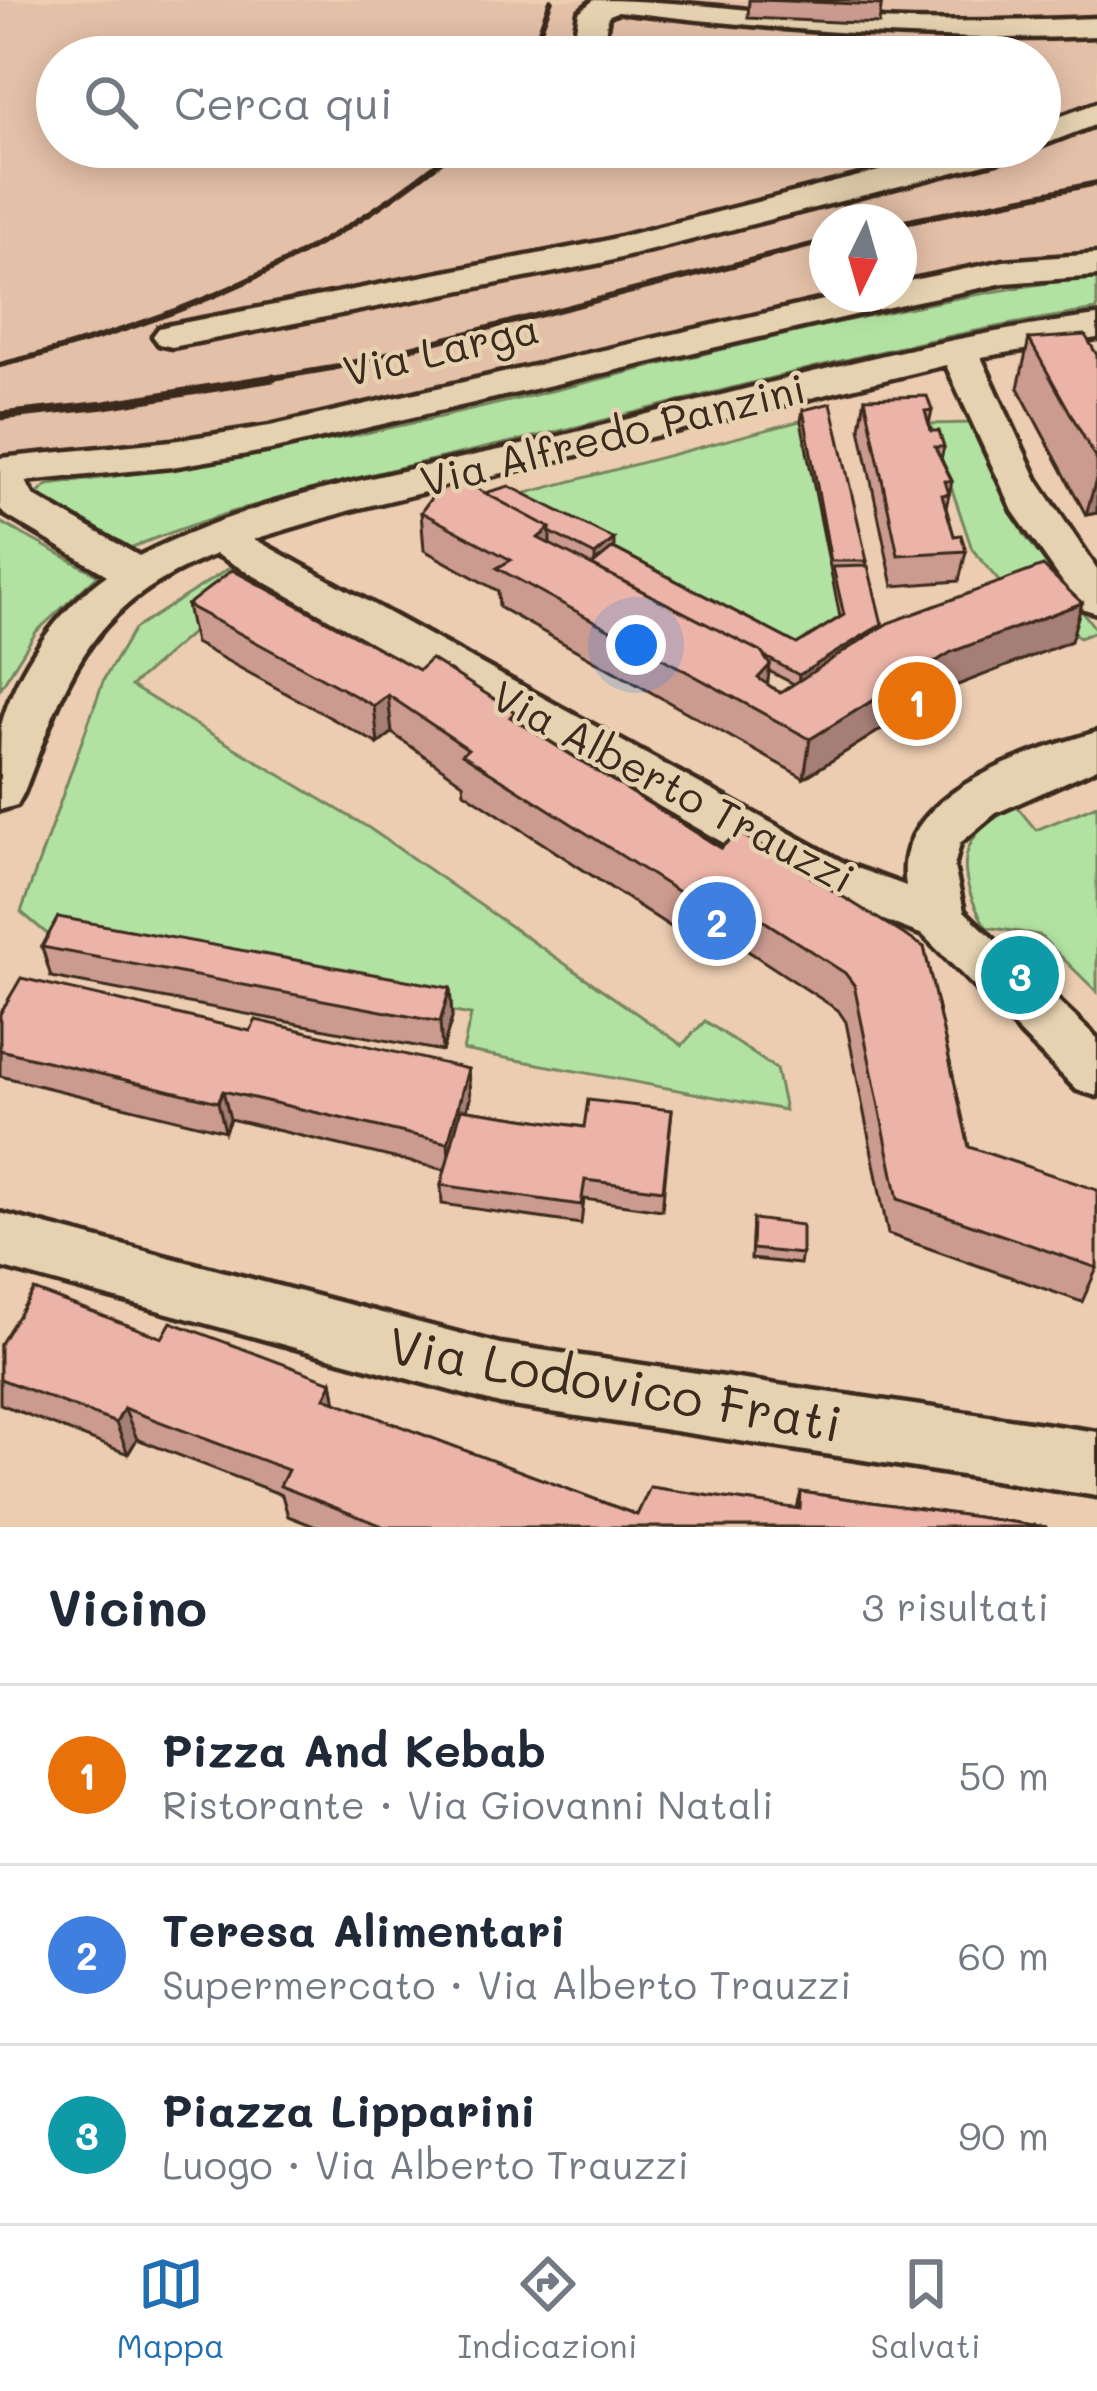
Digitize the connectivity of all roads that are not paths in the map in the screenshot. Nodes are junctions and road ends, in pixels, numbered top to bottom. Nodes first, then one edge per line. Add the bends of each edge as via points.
1 (1097, 27) edge
2 (591, 36) edge
3 (1097, 52) edge
4 (1061, 55) edge
5 (1097, 113) edge
6 (1061, 128) edge
7 (930, 168) edge
8 (1097, 265) edge
9 (917, 290) edge
10 (820, 312) edge
11 (1097, 327) edge
12 (172, 336) dead end
13 (959, 350) junction
14 (0, 473) edge
15 (220, 538) junction
16 (138, 574) junction
17 (1097, 598) edge
18 (1097, 749) edge
19 (0, 792) edge
20 (941, 921) junction
21 (1097, 1073) edge
22 (0, 1240) edge
23 (1097, 1464) edge

1 - 2 street via 835,26 613,2 594,12
3 - 4 street
5 - 6 street
7 - 12 street via 580,257
8 - 9 street, Via Larga
10 - 14 street, Via Larga via 270,438
11 - 13 street, Via Alfredo Panzini
13 - 15 street, Via Alfredo Panzini
13 - 17 street via 996,446 1068,566
14 - 16 street via 19,505
15 - 16 street, Via Alfredo Panzini
15 - 20 street, Via Alberto Trauzzi via 828,878
16 - 19 street, Via Alfredo Panzini via 100,601 69,638
18 - 20 street via 960,813 932,844 928,878
20 - 21 street, Via Alberto Trauzzi
22 - 23 street, Via Lodovico Frati via 500,1374

